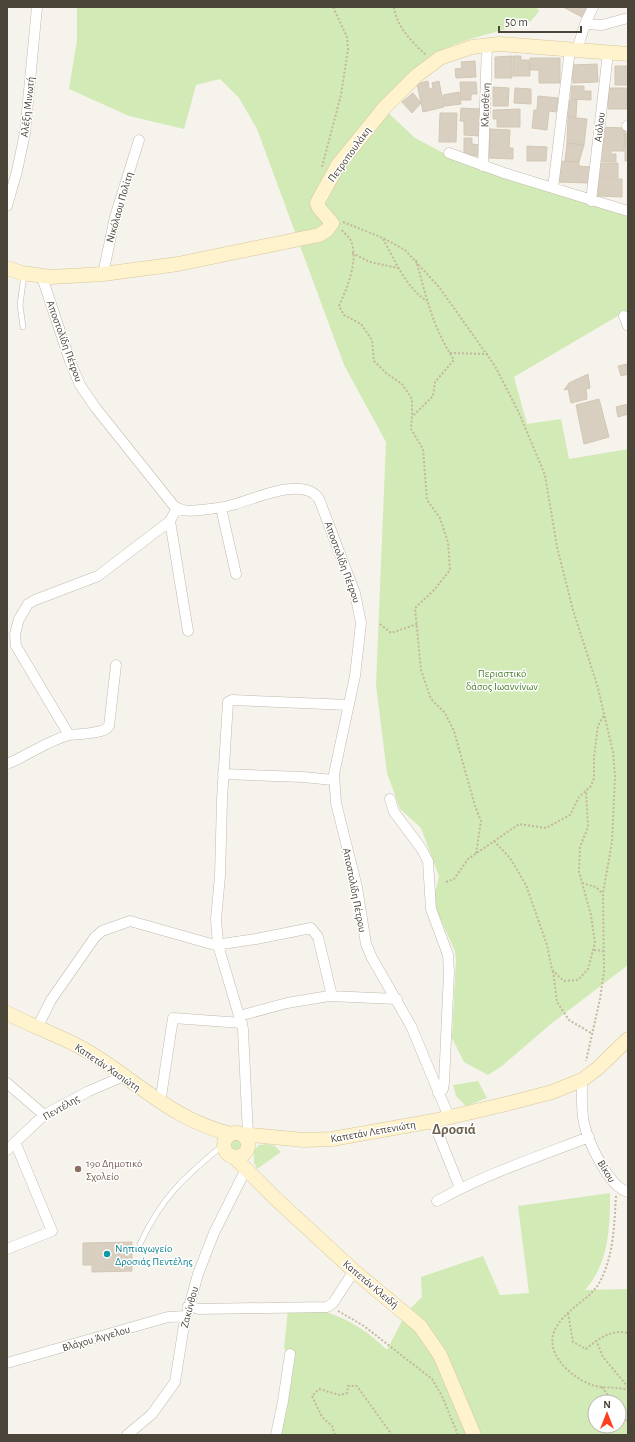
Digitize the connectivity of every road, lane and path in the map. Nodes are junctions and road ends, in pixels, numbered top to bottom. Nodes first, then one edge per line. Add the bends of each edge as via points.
1 (37, 7) edge
2 (333, 7) edge
3 (394, 7) edge
4 (593, 7) edge
5 (628, 18) edge
6 (585, 24) junction
7 (487, 45) junction
8 (574, 49) junction
9 (608, 53) junction
10 (628, 54) edge
11 (434, 61) junction
12 (139, 140) dead end
13 (450, 153) dead end
14 (483, 166) junction
15 (320, 170) dead end
16 (553, 188) junction
17 (591, 201) junction
18 (7, 206) edge
19 (628, 211) edge
20 (383, 238) junction
21 (352, 253) junction
22 (415, 259) junction
23 (7, 268) edge
24 (399, 268) junction
25 (25, 274) junction
26 (103, 274) junction
27 (42, 277) junction
28 (427, 301) junction
29 (624, 316) dead end
30 (628, 326) edge
31 (23, 327) dead end
32 (450, 353) junction
33 (488, 354) junction
34 (412, 417) junction
35 (177, 508) junction
36 (221, 508) junction
37 (170, 522) junction
38 (236, 574) dead end
39 (380, 624) dead end
40 (417, 624) junction
41 (188, 631) dead end
42 (116, 665) dead end
43 (349, 705) junction
44 (604, 714) junction
45 (69, 735) junction
46 (7, 764) edge
47 (224, 774) junction
48 (333, 780) junction
49 (586, 790) junction
50 (390, 799) dead end
51 (494, 841) junction
52 (476, 854) junction
53 (446, 882) dead end
54 (582, 884) junction
55 (603, 893) junction
56 (218, 945) junction
57 (594, 950) junction
58 (604, 951) junction
59 (552, 970) junction
60 (332, 996) junction
61 (397, 999) junction
62 (7, 1013) edge
63 (240, 1020) junction
64 (37, 1028) junction
65 (592, 1033) junction
66 (628, 1039) edge
67 (124, 1076) junction
68 (582, 1080) junction
69 (7, 1083) edge
70 (438, 1093) junction
71 (160, 1103) junction
72 (44, 1115) junction
73 (449, 1117) junction
74 (433, 1121) junction
75 (589, 1137) junction
76 (15, 1142) junction
77 (239, 1143) junction
78 (7, 1150) edge
79 (246, 1169) junction
80 (460, 1188) junction
81 (623, 1190) edge
82 (437, 1201) dead end
83 (140, 1244) dead end
84 (7, 1249) edge
85 (354, 1271) junction
86 (330, 1306) junction
87 (187, 1311) junction
88 (568, 1313) junction
89 (628, 1333) edge
90 (596, 1340) junction
91 (290, 1354) dead end
92 (7, 1363) edge
93 (602, 1387) junction
94 (628, 1387) edge
95 (628, 1390) edge
96 (607, 1394) edge
97 (127, 1435) edge
98 (276, 1435) edge
99 (335, 1435) edge
100 (392, 1435) edge
101 (458, 1435) edge
102 (474, 1435) edge

1 - 18 street, Αλέξη Μινωτή via 25,133 19,166
2 - 15 path via 347,37 348,49 341,95
3 - 11 path via 396,19 402,28 419,49
4 - 6 street
5 - 6 street via 602,25
6 - 8 street
7 - 8 street, Πετροπουλάκη via 515,44
7 - 11 street, Πετροπουλάκη via 454,52
7 - 14 street, Κλεισθένη
8 - 9 street, Πετροπουλάκη
8 - 16 street
9 - 10 street, Πετροπουλάκη
9 - 17 street, Αιόλου
11 - 26 street, Πετροπουλάκη via 385,107 338,165 318,201 319,208 332,222 325,232 214,257
12 - 26 street, Νικόλαου Πολίτη via 115,217
13 - 14 street
14 - 16 street
16 - 17 street
17 - 19 street
20 - 21 path via 342,221 341,228 350,240
20 - 22 path via 402,247
20 - 24 path
21 - 24 path via 370,262
21 - 34 path via 349,286 339,306 344,315 361,324 372,340 374,361 402,384 412,399
22 - 28 path
22 - 33 path
23 - 25 street, Πετροπουλάκη
24 - 28 path via 420,297
25 - 27 street, Πετροπουλάκη
25 - 31 lane via 20,306
26 - 27 street, Πετροπουλάκη
27 - 35 street, Αποστολίδη Πέτρου via 80,385
28 - 32 path via 440,338
29 - 30 street
32 - 33 path
32 - 34 path via 454,360 435,382 433,396
33 - 44 path via 519,414 545,475 557,547
34 - 40 path via 411,429 423,449 426,500 440,518 448,542 450,570 415,608
35 - 36 street, Αποστολίδη Πέτρου via 185,511
35 - 37 street
36 - 38 street
36 - 43 street, Αποστολίδη Πέτρου via 286,489 307,491 318,497 361,615 362,629
37 - 41 street
37 - 45 street via 98,576 28,604 19,619 15,634 16,646
39 - 40 path via 390,633
40 - 52 path via 420,670 431,699 445,713 454,731 481,821
42 - 45 street via 107,729
43 - 47 street via 232,700 228,702
43 - 48 street, Αποστολίδη Πέτρου
44 - 49 path via 598,726 594,778
44 - 55 path via 613,752 615,776 612,842
45 - 46 street via 54,739
47 - 48 street
47 - 56 street via 216,913
48 - 61 street, Αποστολίδη Πέτρου via 336,803 357,887 366,944
49 - 51 path via 579,796 570,815 546,828 519,824
49 - 54 path via 588,828 580,847 579,872
50 - 70 street via 394,812 428,861 431,909 449,963 448,1039 443,1089
51 - 52 path
51 - 59 path via 510,858 526,885 547,945
52 - 53 path via 468,859 454,880
54 - 55 path via 596,887
54 - 57 path via 592,915
55 - 58 path
56 - 60 street via 311,928 318,937
56 - 63 street
56 - 64 street via 132,921 102,932 91,943 50,1000
57 - 58 path
57 - 59 path via 588,969 578,980 564,981
58 - 65 path via 603,981
59 - 65 path via 557,1002 569,1020
60 - 61 street
60 - 63 street via 294,1001
61 - 70 street, Αποστολίδη Πέτρου via 411,1026
62 - 64 street, Καπετάν Χασιώτη
63 - 71 street via 173,1018
63 - 77 street via 246,1058
64 - 67 street, Καπετάν Χασιώτη via 86,1050
65 - 68 path
66 - 68 street, Καπετάν Λεπενιώτη
67 - 71 street, Καπετάν Χασιώτη
67 - 72 street, Πεντέλης via 82,1094
68 - 73 street, Καπετάν Λεπενιώτη via 541,1096
68 - 75 street, Βίκου via 582,1111
69 - 72 street
70 - 73 street, Αποστολίδη Πέτρου
71 - 77 street, Καπετάν Χασιώτη
72 - 76 street, Πεντέλης
73 - 74 street, Καπετάν Λεπενιώτη
74 - 77 street, Καπετάν Λεπενιώτη via 322,1140
74 - 80 street
75 - 80 street
75 - 81 street, Βίκου via 604,1168
76 - 78 street, Πεντέλης
76 - 84 street via 52,1231
77 - 79 street, Καπετάν Κλειδή
77 - 83 lane via 189,1174 154,1216
79 - 85 street, Καπετάν Κλειδή
79 - 87 street, Ζακύνθου via 214,1233
80 - 82 street
81 - 88 path, Βίκου via 611,1250 598,1285
85 - 86 street
85 - 102 street, Καπετάν Κλειδή via 412,1318 430,1338 440,1355
86 - 87 street, Βλάχου Άγγελου
86 - 101 path via 364,1326 432,1379
87 - 92 street, Βλάχου Άγγελου
87 - 97 street, Ζακύνθου via 176,1382 152,1414
88 - 90 path via 573,1342 586,1349
88 - 93 path via 556,1326 553,1349 564,1367 578,1378
89 - 90 path via 621,1331
90 - 94 path via 603,1357
91 - 98 street
93 - 95 path via 616,1386
93 - 96 path
99 - 100 path via 332,1426 322,1417 312,1396 319,1389 340,1395 347,1393 348,1386 356,1386

